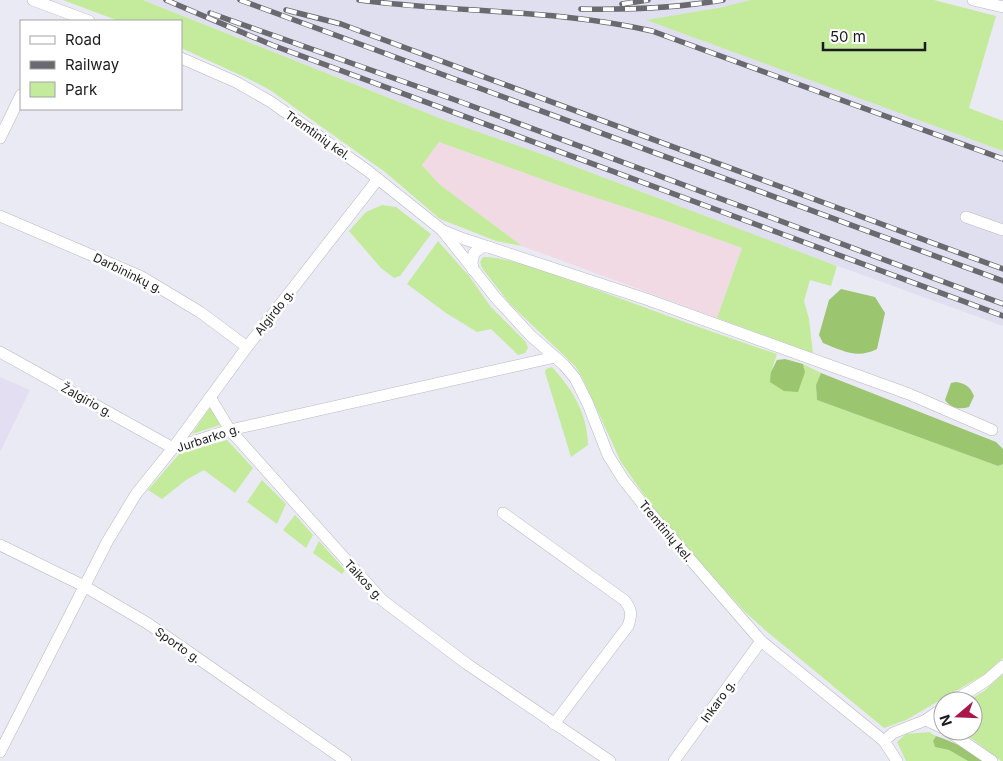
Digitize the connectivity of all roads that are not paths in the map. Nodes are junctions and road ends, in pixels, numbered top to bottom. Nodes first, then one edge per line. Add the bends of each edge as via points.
1 (33, 0) edge
2 (973, 0) edge
3 (1003, 7) edge
4 (60, 10) junction
5 (55, 20) edge
6 (86, 20) edge
7 (182, 58) edge
8 (20, 97) edge
9 (0, 138) edge
10 (378, 180) junction
11 (0, 216) edge
12 (966, 217) dead end
13 (442, 230) junction
14 (1003, 230) edge
15 (489, 247) junction
16 (473, 270) junction
17 (247, 347) junction
18 (0, 352) edge
19 (555, 358) junction
20 (210, 397) junction
21 (230, 430) junction
22 (992, 430) dead end
23 (173, 448) junction
24 (503, 513) dead end
25 (0, 545) edge
26 (84, 586) junction
27 (761, 641) junction
28 (1003, 666) edge
29 (970, 691) edge
30 (933, 715) edge
31 (926, 720) junction
32 (933, 723) edge
33 (554, 724) junction
34 (884, 741) junction
35 (963, 741) edge
36 (0, 752) edge
37 (346, 761) edge
38 (610, 761) edge
39 (674, 761) edge
40 (897, 761) edge
41 (992, 761) edge

1 - 4 street
2 - 3 street
4 - 5 street
4 - 6 street
7 - 10 street, Tremtinių kel. via 236,82 271,102
8 - 9 street
10 - 13 street, Tremtinių kel.
10 - 17 street, Algirdo g.
11 - 17 street, Darbininkų g. via 140,276 200,312
12 - 14 street
13 - 15 street, Tremtinių kel.
13 - 16 street, Tremtinių kel.
15 - 16 street via 482,247 474,253
15 - 22 street, Tremtinių kel. via 646,299 909,394
16 - 19 street, Tremtinių kel. via 502,305
17 - 20 street, Algirdo g.
18 - 23 street, Žalgirio g.
19 - 21 street, Jurbarko g.
19 - 27 street, Tremtinių kel. via 575,378 608,455 622,479
20 - 21 street, Taikos g.
20 - 23 street, Algirdo g.
21 - 23 street, Jurbarko g.
21 - 33 street, Taikos g. via 382,600
23 - 26 street, Jurbarko g. via 136,494
24 - 33 street via 624,600 630,608 628,626
25 - 26 street, Sporto g.
26 - 36 street, Jurbarko g.
26 - 37 street, Sporto g. via 147,623
27 - 34 street, Tremtinių kel.
27 - 39 street, Inkaro g.
28 - 29 street
30 - 31 street
31 - 32 street
31 - 34 street via 894,733
33 - 38 street, Taikos g.
34 - 40 street, Tremtinių kel.
35 - 41 street

